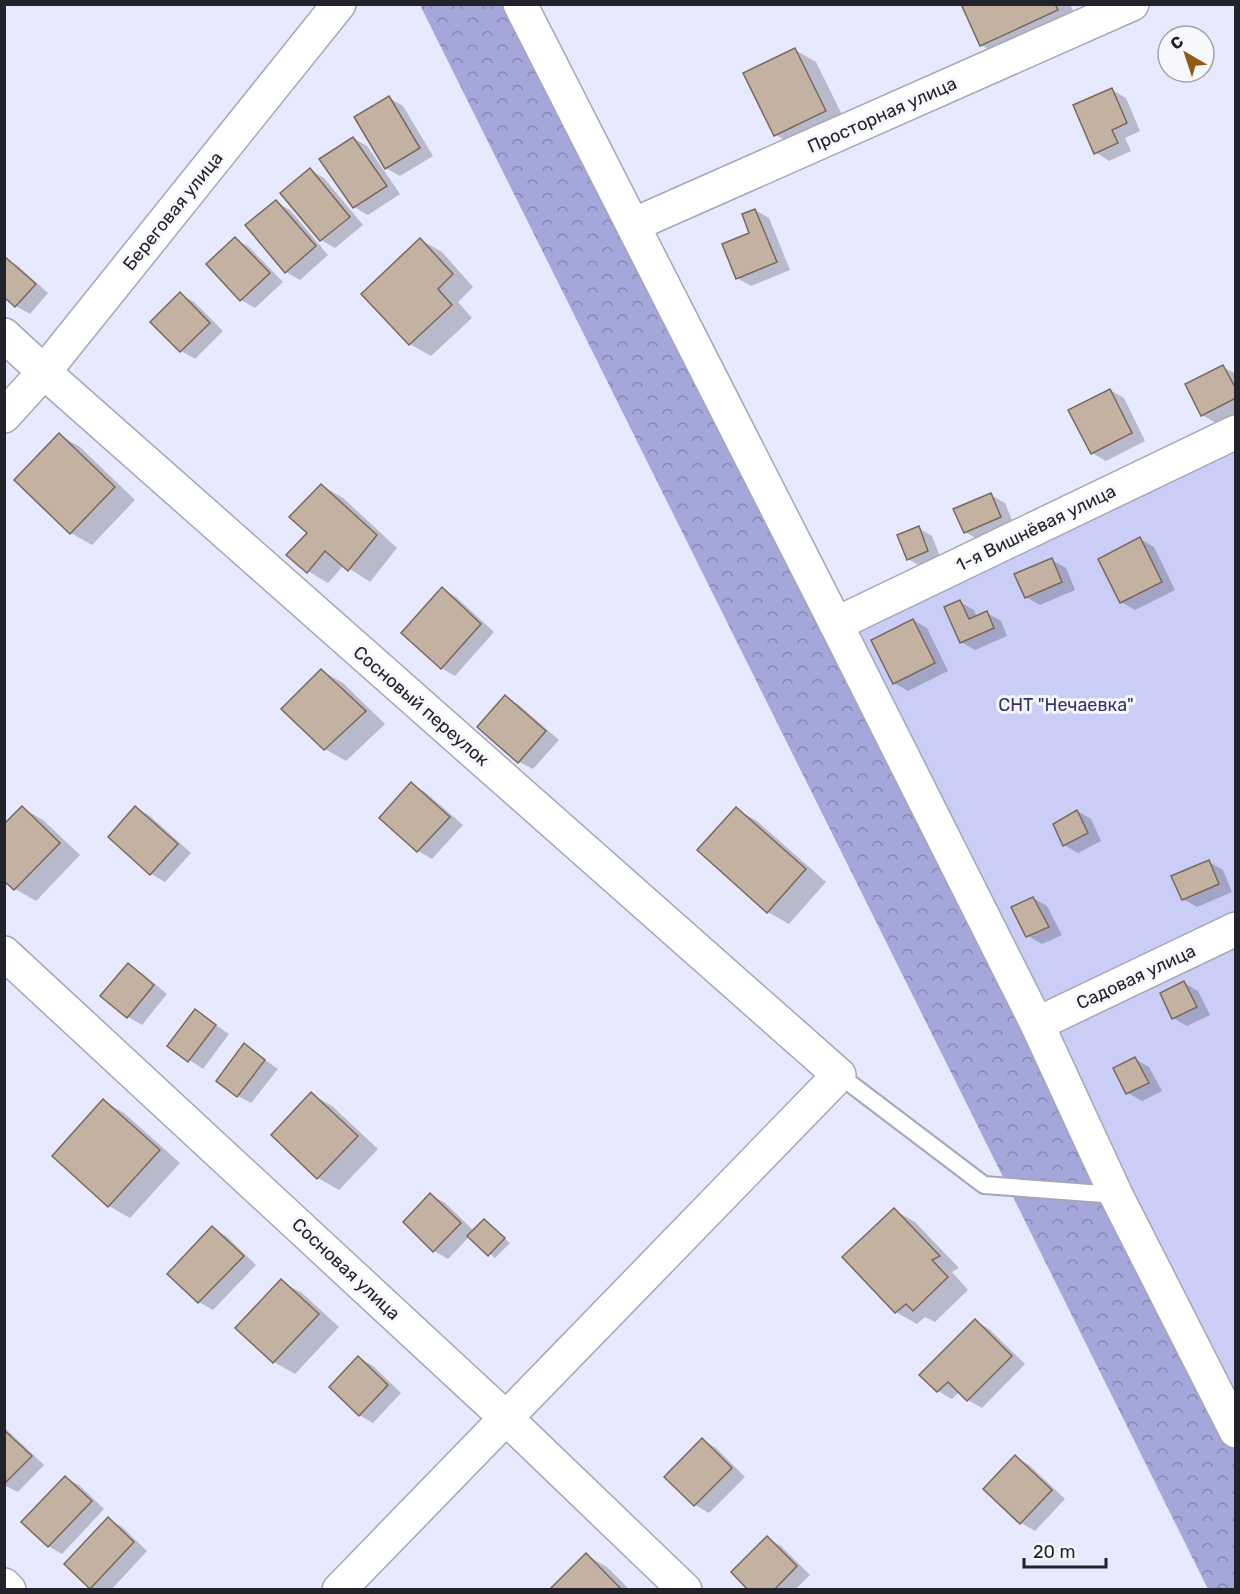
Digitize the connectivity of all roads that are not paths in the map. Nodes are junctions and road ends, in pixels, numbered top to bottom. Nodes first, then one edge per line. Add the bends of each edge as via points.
1 (339, 4) edge
2 (520, 4) edge
3 (1132, 4) edge
4 (633, 225) junction
5 (4, 335) edge
6 (44, 372) junction
7 (4, 416) edge
8 (1236, 432) edge
9 (836, 624) junction
10 (1236, 929) edge
11 (4, 953) edge
12 (1036, 1024) junction
13 (839, 1075) junction
14 (1116, 1195) junction
15 (506, 1418) junction
16 (1234, 1425) edge
17 (4, 1585) edge
18 (9, 1590) edge
19 (339, 1590) edge
20 (685, 1590) edge

1 - 6 street, Береговая улица
2 - 4 street
3 - 4 street, Просторная улица
4 - 9 street
5 - 6 street, Сосновый переулок
6 - 7 street, Береговая улица
6 - 13 street, Сосновый переулок
8 - 9 street, 1-я Вишнёвая улица
9 - 12 street
10 - 12 street, Садовая улица
11 - 15 street, Сосновая улица
12 - 14 street
13 - 14 lane via 984,1185
13 - 15 street
14 - 16 street
15 - 19 street
15 - 20 street, Сосновая улица
17 - 18 street

